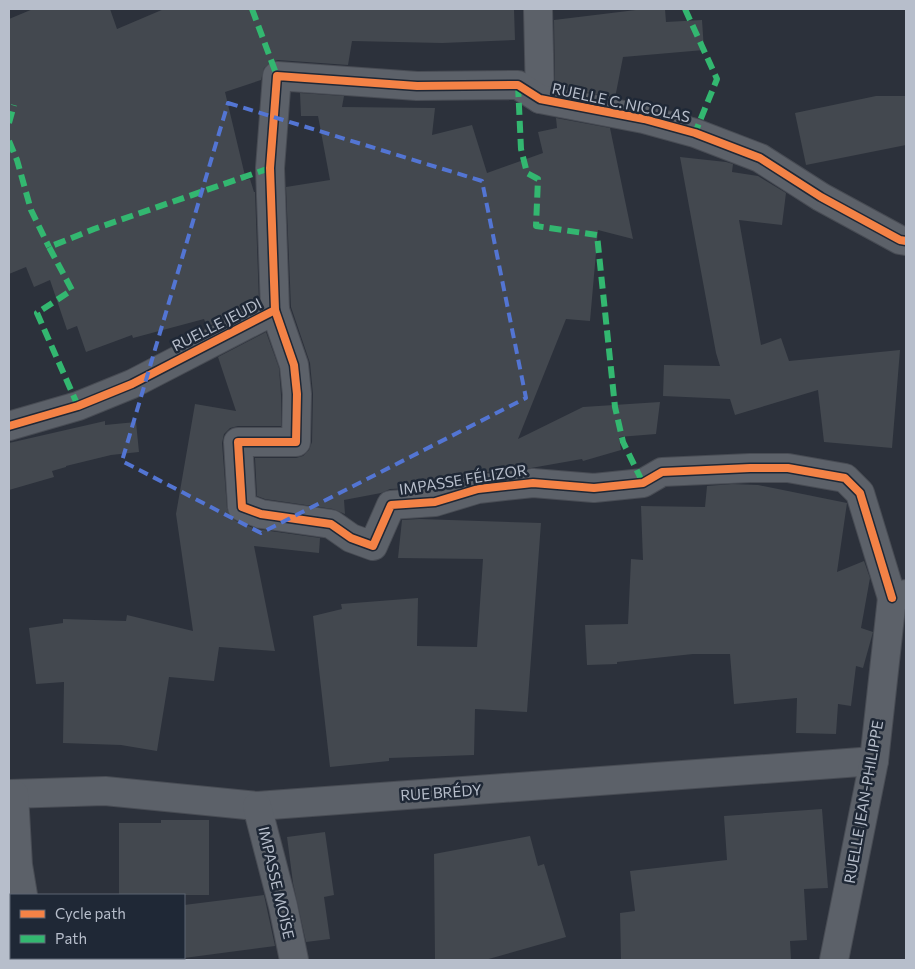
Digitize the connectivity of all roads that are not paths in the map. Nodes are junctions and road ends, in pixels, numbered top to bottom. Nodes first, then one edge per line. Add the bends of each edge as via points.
1 (538, 9) edge
2 (277, 76) joint
3 (540, 99) junction
4 (906, 241) edge
5 (275, 310) junction
6 (9, 426) edge
7 (899, 596) edge
8 (874, 761) junction
9 (11, 794) edge
10 (257, 806) junction
11 (24, 894) edge
12 (294, 960) edge
13 (834, 960) edge

1 - 3 street
2 - 3 street, RUELLE C. NICOLAS via 417,86 518,85
2 - 5 street, RUELLE JEUDI via 270,168
3 - 4 street, RUELLE C. NICOLAS via 644,119 695,133 760,158 821,197
5 - 6 street, RUELLE JEUDI via 132,384 78,406
5 - 7 street, IMPASSE FÉLIZOR via 294,365 296,442 238,442 242,507 261,514 331,524 351,538 373,546 391,505 435,502 478,489 533,482 594,488 643,483 662,472 788,468 845,478 860,493
7 - 8 street, RUELLE JEAN-PHILIPPE
8 - 10 street, RUE BRÉDY
8 - 13 street, RUELLE JEAN-PHILIPPE
9 - 10 street, RUE BRÉDY via 105,791
9 - 11 street
10 - 12 street, IMPASSE MOÏSE

